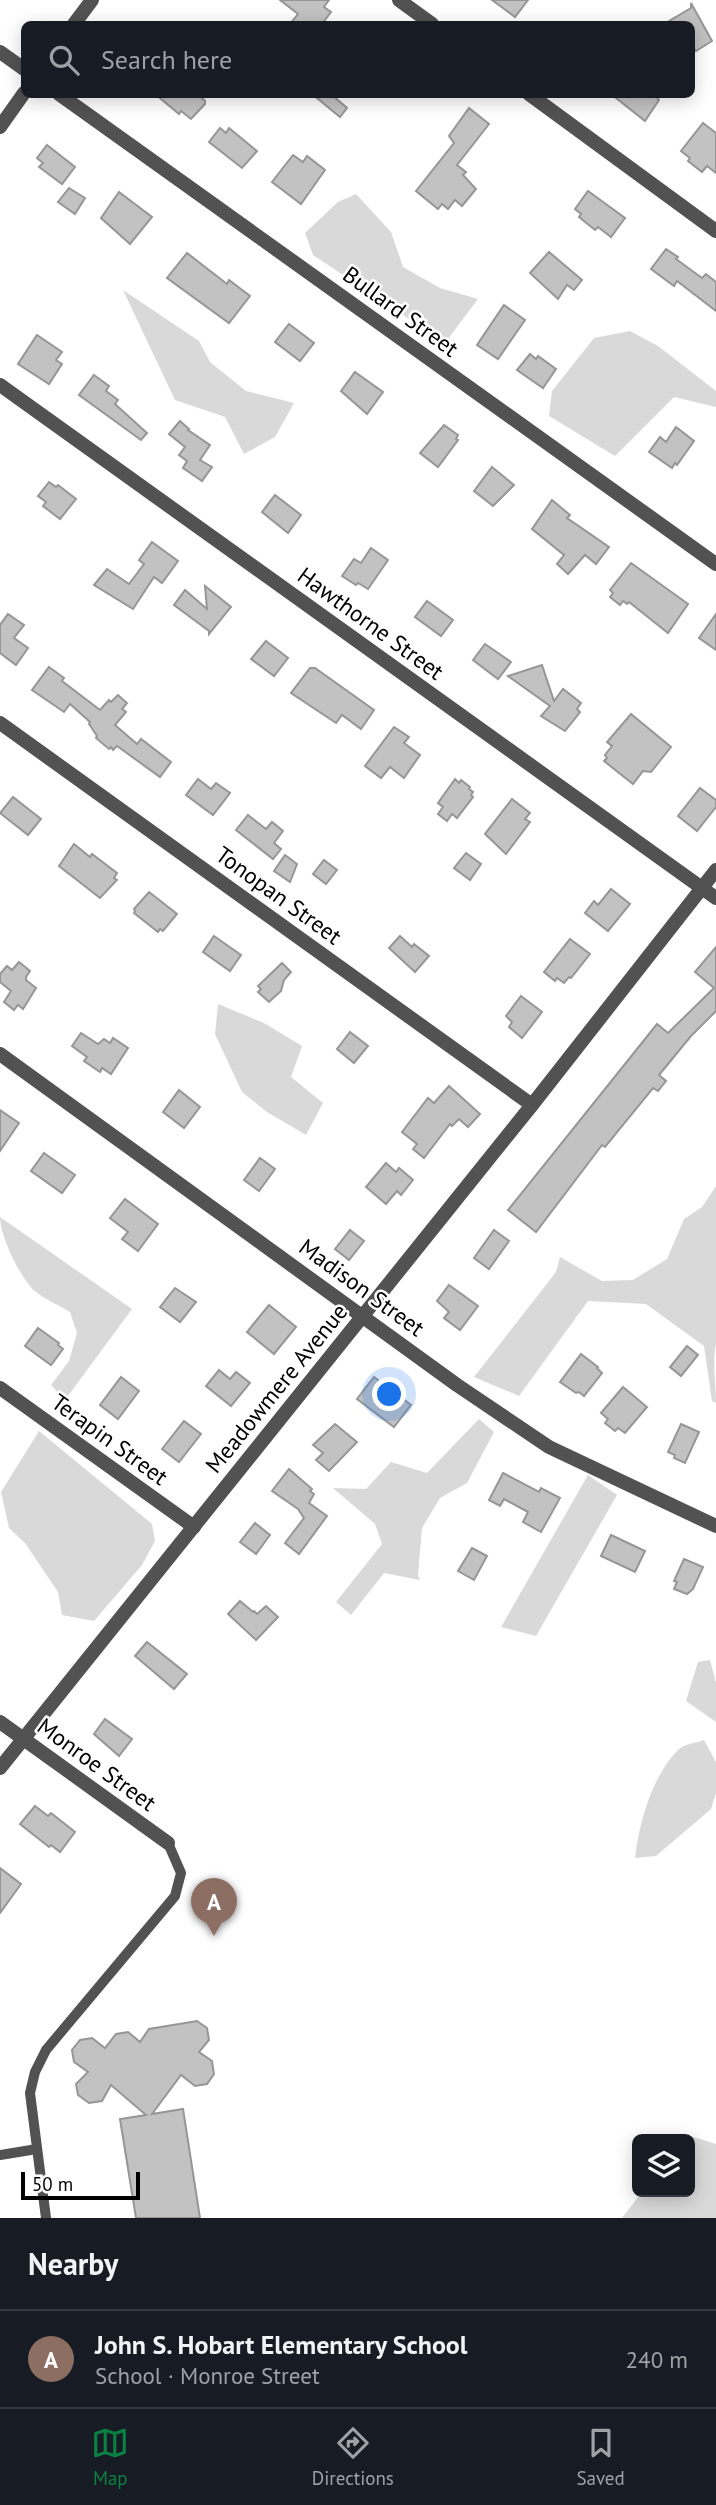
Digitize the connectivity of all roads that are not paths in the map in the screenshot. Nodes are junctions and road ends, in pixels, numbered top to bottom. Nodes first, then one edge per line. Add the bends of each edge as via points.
1 (92, 0) edge
2 (399, 0) edge
3 (76, 21) edge
4 (428, 21) edge
5 (0, 52) edge
6 (21, 67) edge
7 (21, 97) edge
8 (66, 98) edge
9 (533, 98) edge
10 (0, 127) edge
11 (716, 231) edge
12 (0, 385) edge
13 (716, 565) edge
14 (0, 723) edge
15 (716, 870) edge
16 (702, 888) junction
17 (716, 898) edge
18 (0, 1054) edge
19 (532, 1105) junction
20 (362, 1315) junction
21 (0, 1388) edge
22 (716, 1526) edge
23 (194, 1527) junction
24 (0, 1722) edge
25 (24, 1738) junction
26 (0, 1768) edge
27 (167, 1843) joint
28 (37, 2149) junction
29 (0, 2155) edge
30 (46, 2218) edge

1 - 3 street
2 - 4 street
5 - 6 street
7 - 10 street
8 - 13 street, Bullard Street
9 - 11 street
12 - 16 street, Hawthorne Street
14 - 19 street, Tonopan Street
15 - 16 street, Meadowmere Avenue
16 - 17 street, Hawthorne Street
16 - 19 street, Meadowmere Avenue
18 - 20 street, Madison Street
19 - 20 street, Meadowmere Avenue
20 - 22 street, Madison Street via 549,1447
20 - 23 street, Meadowmere Avenue
21 - 23 street, Terapin Street
23 - 25 street, Meadowmere Avenue
24 - 25 street, Monroe Street
25 - 26 street, Meadowmere Avenue
25 - 27 street, Monroe Street
27 - 28 lane via 181,1873 175,1896 46,2050 34,2072 30,2093
28 - 29 lane
28 - 30 lane

